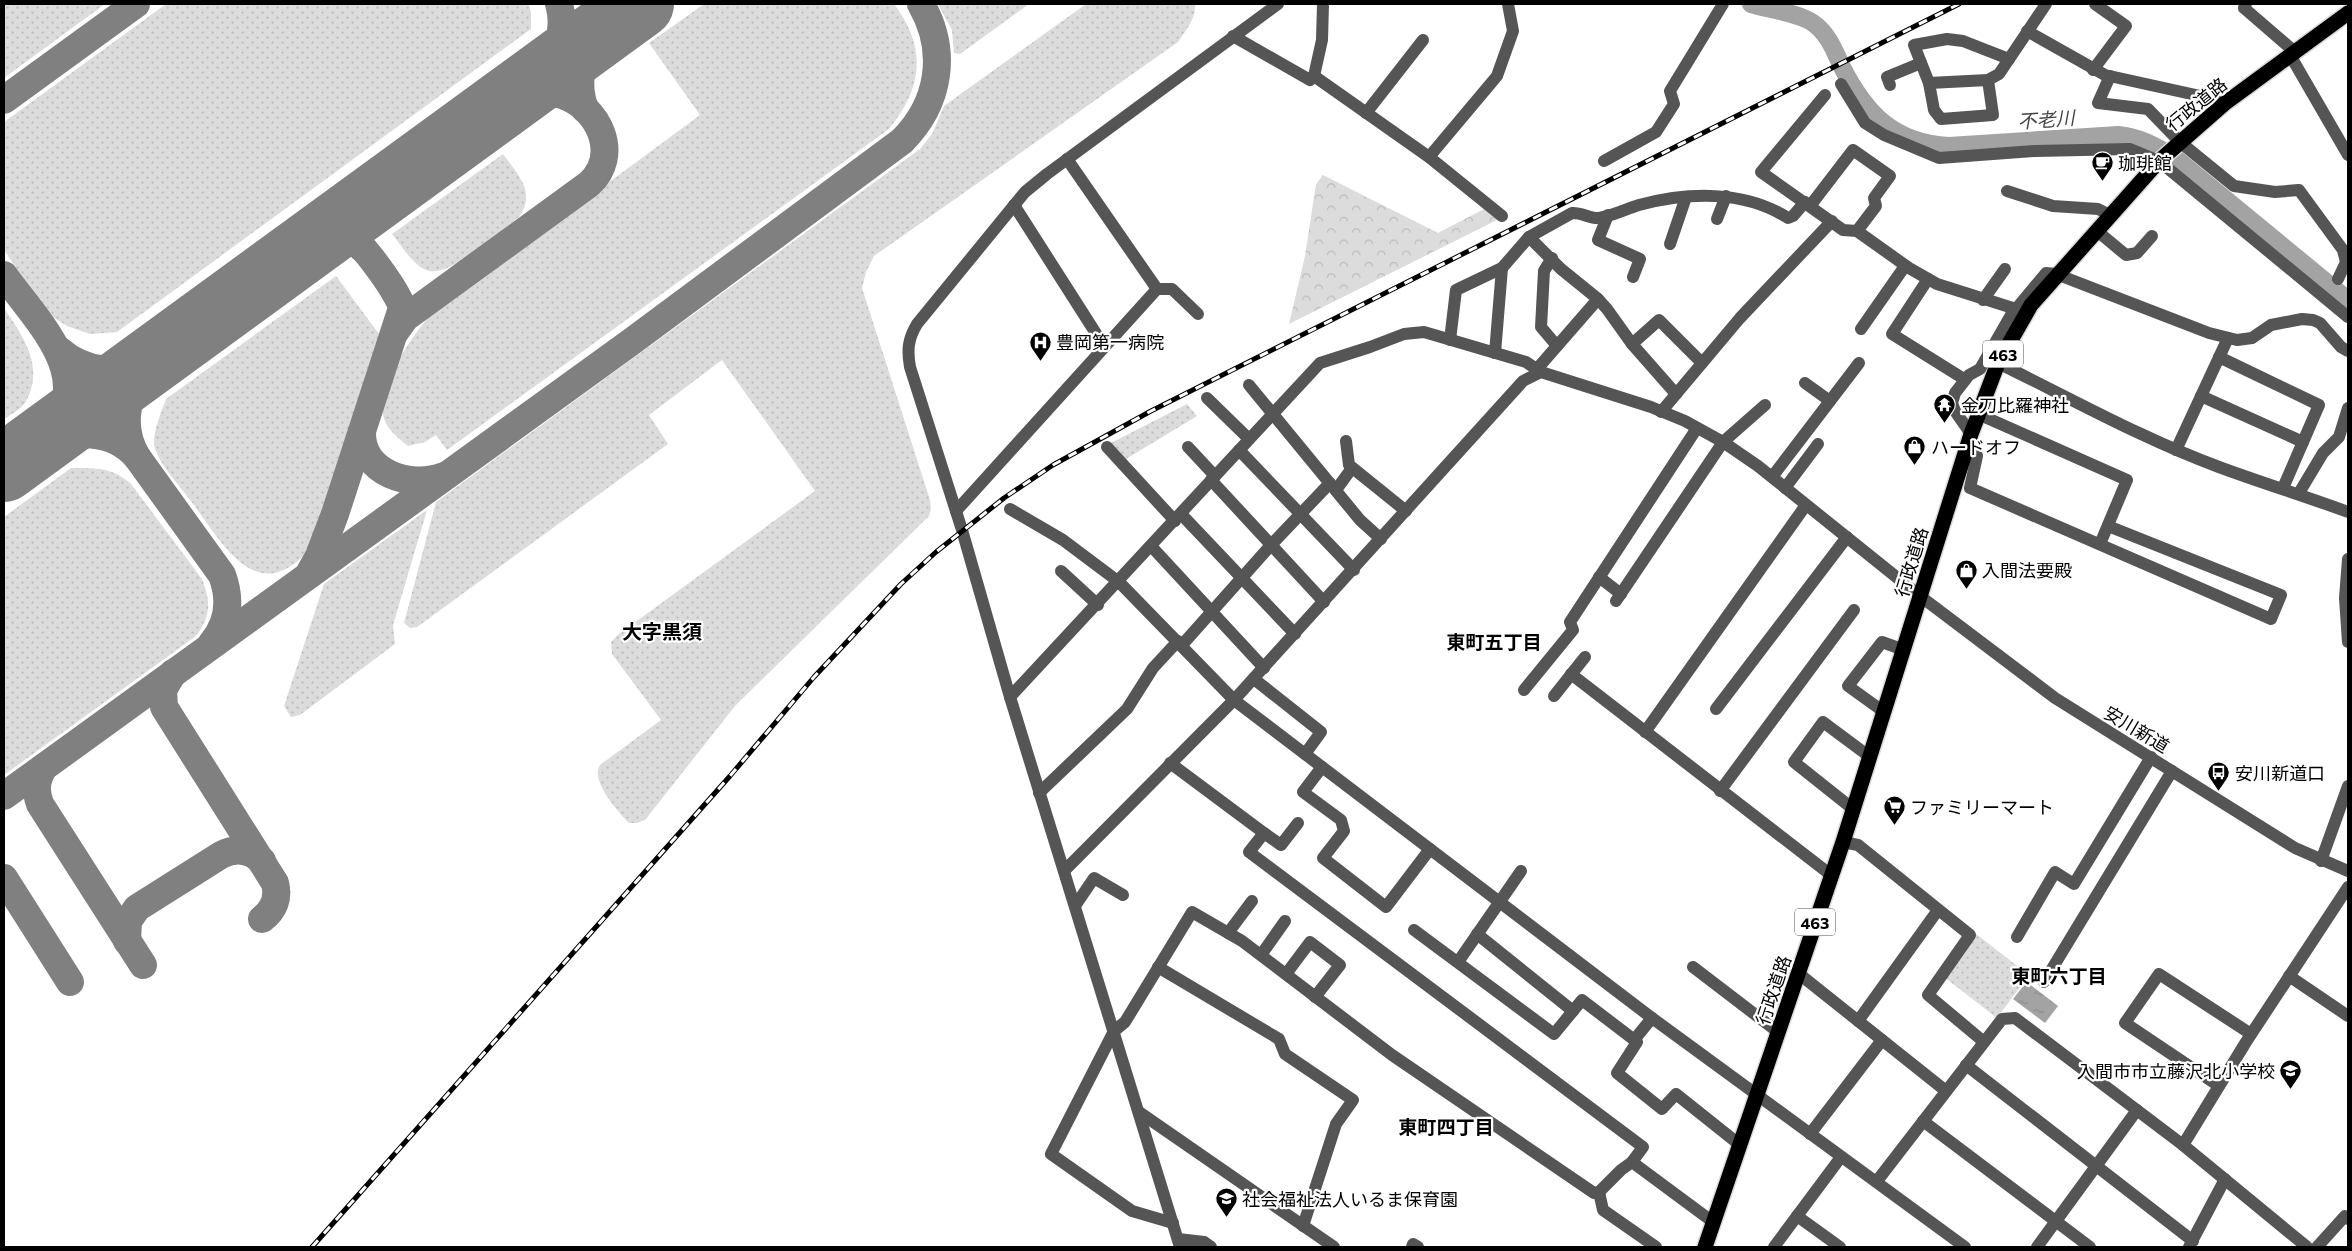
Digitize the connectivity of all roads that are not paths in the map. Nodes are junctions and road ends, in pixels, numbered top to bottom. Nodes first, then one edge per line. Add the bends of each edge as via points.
1 (1278, 4) edge
2 (1323, 4) edge
3 (1508, 4) edge
4 (1723, 4) edge
5 (2046, 4) edge
6 (2095, 4) edge
7 (2246, 4) edge
8 (2348, 13) edge
9 (2027, 32) junction
10 (1233, 36) junction
11 (1423, 40) dead end
12 (2293, 54) junction
13 (2009, 59) junction
14 (1921, 63) junction
15 (2094, 70) junction
16 (1314, 76) junction
17 (2110, 76) junction
18 (1988, 80) junction
19 (1930, 83) junction
20 (1841, 84) dead end
21 (1890, 85) dead end
22 (1825, 95) dead end
23 (2224, 104) junction
24 (1366, 113) junction
25 (2169, 152) junction
26 (2348, 155) edge
27 (1429, 157) junction
28 (1067, 159) junction
29 (1604, 161) dead end
30 (2007, 191) dead end
31 (1726, 196) junction
32 (1686, 197) junction
33 (1807, 204) junction
34 (1014, 205) junction
35 (1608, 215) junction
36 (2110, 215) junction
37 (1502, 216) dead end
38 (1717, 219) dead end
39 (1832, 221) junction
40 (2096, 230) junction
41 (1857, 231) junction
42 (2152, 236) dead end
43 (1528, 237) junction
44 (1670, 244) dead end
45 (1552, 258) junction
46 (1906, 266) junction
47 (1502, 268) junction
48 (2005, 269) dead end
49 (2056, 274) junction
50 (1633, 277) dead end
51 (1928, 279) junction
52 (2338, 279) dead end
53 (1157, 289) junction
54 (1598, 299) junction
55 (1983, 300) junction
56 (2016, 309) junction
57 (1198, 314) dead end
58 (2348, 317) edge
59 (1861, 329) dead end
60 (2228, 338) junction
61 (1450, 340) junction
62 (1632, 344) junction
63 (1104, 346) junction
64 (1557, 346) junction
65 (2348, 351) edge
66 (1495, 353) junction
67 (2220, 357) junction
68 (1859, 362) dead end
69 (1702, 363) junction
70 (1998, 363) junction
71 (1539, 370) junction
72 (1964, 380) junction
73 (1805, 382) dead end
74 (1249, 385) dead end
75 (1676, 394) junction
76 (2202, 396) junction
77 (1208, 398) dead end
78 (1830, 401) junction
79 (1765, 405) dead end
80 (2348, 408) edge
81 (1273, 412) junction
82 (1661, 412) junction
83 (1978, 414) junction
84 (1697, 428) junction
85 (1971, 434) junction
86 (1249, 439) junction
87 (2343, 439) edge
88 (1346, 441) dead end
89 (1723, 442) junction
90 (2302, 442) junction
91 (1818, 444) dead end
92 (1188, 447) dead end
93 (1107, 448) dead end
94 (1239, 450) junction
95 (2176, 450) junction
96 (1965, 451) junction
97 (1352, 468) junction
98 (1772, 477) junction
99 (1213, 478) junction
100 (1333, 486) junction
101 (1785, 488) junction
102 (2283, 488) junction
103 (2299, 493) junction
104 (1806, 505) junction
105 (1010, 509) dead end
106 (956, 510) junction
107 (1406, 511) junction
108 (2348, 512) edge
109 (1300, 514) junction
110 (1178, 517) junction
111 (2108, 526) junction
112 (1847, 537) junction
113 (1381, 539) junction
114 (2100, 544) junction
115 (1271, 545) junction
116 (1151, 546) junction
117 (2348, 559) edge
118 (1358, 565) junction
119 (1061, 571) dead end
120 (1599, 577) junction
121 (1242, 578) junction
122 (1119, 582) junction
123 (1920, 596) junction
124 (1324, 602) junction
125 (1098, 605) junction
126 (1854, 610) dead end
127 (1211, 612) junction
128 (1295, 634) junction
129 (2348, 642) edge
130 (1180, 643) junction
131 (1904, 650) junction
132 (1585, 657) dead end
133 (1264, 668) junction
134 (1571, 674) junction
135 (1254, 679) junction
136 (1524, 690) dead end
137 (1554, 696) dead end
138 (1010, 697) junction
139 (1234, 700) junction
140 (1716, 710) dead end
141 (1884, 712) junction
142 (1645, 732) junction
143 (1305, 754) junction
144 (1870, 757) junction
145 (2150, 757) junction
146 (1170, 763) junction
147 (1322, 767) junction
148 (2172, 771) junction
149 (2348, 786) edge
150 (1720, 791) junction
151 (1039, 793) junction
152 (1853, 809) junction
153 (1298, 823) dead end
154 (1264, 833) junction
155 (1843, 842) junction
156 (1430, 849) junction
157 (2321, 861) junction
158 (1064, 871) junction
159 (1521, 871) dead end
160 (2348, 871) edge
161 (1831, 875) junction
162 (2348, 887) edge
163 (1123, 895) dead end
164 (1252, 901) dead end
165 (1499, 902) junction
166 (1075, 906) junction
167 (1938, 910) junction
168 (1285, 921) dead end
169 (1414, 930) dead end
170 (1228, 933) junction
171 (1477, 934) junction
172 (2017, 936) dead end
173 (1261, 955) junction
174 (1458, 962) junction
175 (1158, 967) junction
176 (1693, 967) dead end
177 (1798, 972) junction
178 (1286, 974) junction
179 (2289, 976) junction
180 (2044, 982) dead end
181 (1315, 998) junction
182 (1573, 1011) junction
183 (2348, 1016) edge
184 (1652, 1018) junction
185 (1858, 1021) junction
186 (1114, 1031) junction
187 (1778, 1032) junction
188 (2251, 1034) junction
189 (1634, 1040) junction
190 (1882, 1040) junction
191 (1984, 1042) junction
192 (1966, 1065) junction
193 (2219, 1086) junction
194 (1946, 1091) junction
195 (1757, 1094) junction
196 (2137, 1110) junction
197 (1138, 1112) junction
198 (1923, 1121) junction
199 (1810, 1134) junction
200 (1740, 1145) junction
201 (2183, 1145) junction
202 (1841, 1157) junction
203 (1632, 1162) junction
204 (2096, 1167) junction
205 (2225, 1179) junction
206 (1877, 1181) junction
207 (1599, 1192) junction
208 (1797, 1216) junction
209 (2348, 1219) edge
210 (1713, 1222) junction
211 (2055, 1222) junction
212 (1173, 1223) junction
213 (1303, 1226) junction
214 (1179, 1243) edge
215 (2074, 1243) edge
216 (2191, 1244) edge
217 (1708, 1246) edge
218 (1211, 1247) edge
219 (1334, 1247) edge
220 (1412, 1247) edge
221 (1418, 1247) edge
222 (1656, 1247) edge
223 (1774, 1247) edge
224 (1840, 1247) edge
225 (1965, 1247) edge
226 (2037, 1247) edge
227 (2090, 1247) edge
228 (2307, 1247) edge
229 (2317, 1247) edge

1 - 10 street
2 - 16 street via 1322,40
3 - 27 street via 1513,31 1497,76
4 - 29 street via 1670,91 1674,104 1656,132
5 - 9 street
6 - 15 street via 2126,26
7 - 12 street via 2244,8
8 - 12 highway, 行政道路 / 463
9 - 13 street
9 - 15 street
10 - 16 street via 1310,80
10 - 28 street
11 - 24 street
12 - 23 highway, 行政道路 / 463
12 - 26 street
13 - 14 street via 1963,41 1947,39 1914,45
13 - 18 street via 2000,74
14 - 19 street
14 - 21 street via 1887,77
15 - 17 street
16 - 24 street
17 - 23 street
17 - 25 street via 2098,103 2148,109
18 - 19 street
18 - 19 street via 1993,114 1941,119 1934,110
20 - 25 street via 1865,123 1884,135 1939,158 2035,151 2130,149
22 - 33 street via 1761,172
23 - 25 highway, 行政道路 / 463
24 - 27 street
25 - 36 highway, 行政道路 / 463
25 - 52 street via 2234,186 2275,192 2300,190 2343,250 2346,262
25 - 58 street
27 - 37 street
28 - 34 street
28 - 53 street
30 - 36 street via 2053,206 2098,209
31 - 32 street
31 - 33 street via 1771,208 1788,218
31 - 38 street
32 - 35 street
32 - 44 street
33 - 39 street
33 - 41 street via 1853,150 1890,176 1874,198 1876,206
34 - 63 street
34 - 106 street via 917,324 908,342 910,367
35 - 43 street via 1597,218 1572,213
35 - 50 street via 1598,240 1640,259
36 - 40 highway, 行政道路 / 463
39 - 41 street via 1844,230
39 - 69 street
40 - 42 street via 2126,255 2137,253
40 - 49 highway, 行政道路 / 463
41 - 46 street
43 - 45 street
43 - 47 street
45 - 54 street
45 - 64 street via 1544,271 1541,327
46 - 51 street
46 - 59 street
47 - 61 street via 1456,290
47 - 66 street
48 - 55 street
49 - 56 street via 2046,273
49 - 60 street
49 - 70 highway, 行政道路 / 463 via 2031,305
51 - 55 street
51 - 72 street via 1892,334
53 - 57 street via 1172,289
53 - 63 street
54 - 62 street
54 - 64 street
55 - 56 street
56 - 72 street via 1980,369
60 - 65 street via 2252,338 2271,325 2313,320
60 - 67 street
61 - 66 street, 安川新道
61 - 81 street, 安川新道 via 1424,332 1404,334 1320,362
62 - 69 street via 1659,320
62 - 75 street
63 - 106 street
64 - 71 street
66 - 71 street, 安川新道 via 1526,362
67 - 76 street
67 - 90 street via 2319,405
68 - 78 street
69 - 75 street
70 - 83 highway, 行政道路 / 463
70 - 95 street
71 - 82 street, 安川新道
71 - 107 street via 1523,381
72 - 85 street via 1952,403
73 - 78 street
74 - 81 street
75 - 82 street
76 - 90 street
76 - 95 street
77 - 86 street
78 - 98 street
79 - 89 street
80 - 87 street
81 - 86 street, 安川新道
81 - 100 street
82 - 84 street, 安川新道
83 - 85 highway, 行政道路 / 463
83 - 111 street via 2127,480
84 - 89 street, 安川新道
84 - 120 street
85 - 96 highway, 行政道路 / 463
86 - 94 street, 安川新道
87 - 103 street via 2323,453
88 - 97 street
89 - 98 street, 安川新道
89 - 120 street via 1618,598
90 - 102 street
91 - 101 street
92 - 99 street
93 - 110 street
94 - 99 street, 安川新道
94 - 109 street
95 - 102 street
96 - 114 street via 1978,456 1970,488
96 - 123 highway, 行政道路 / 463
97 - 100 street
97 - 107 street
98 - 101 street, 安川新道
99 - 110 street, 安川新道
99 - 115 street
100 - 109 street
100 - 113 street via 1360,520
101 - 104 street, 安川新道
102 - 103 street
103 - 108 street
104 - 112 street, 安川新道
104 - 142 street
105 - 122 street via 1063,540
106 - 138 street
107 - 113 street
109 - 115 street
109 - 118 street
110 - 116 street, 安川新道
110 - 121 street
111 - 114 street
111 - 114 street via 2281,595 2271,619
112 - 123 street, 安川新道
112 - 140 street
113 - 118 street
115 - 121 street
115 - 124 street
116 - 122 street, 安川新道
116 - 127 street
117 - 129 street via 2345,598
118 - 124 street
119 - 125 street
120 - 136 street via 1570,622 1573,630
121 - 127 street
121 - 128 street
122 - 125 street, 安川新道
122 - 130 street
123 - 131 highway, 行政道路 / 463
123 - 145 street, 安川新道 via 2055,698
124 - 128 street
125 - 138 street, 安川新道
126 - 150 street
127 - 130 street
127 - 133 street
128 - 133 street
130 - 139 street
130 - 151 street via 1153,668 1127,709
131 - 141 highway, 行政道路 / 463
131 - 141 street via 1882,642 1848,686
132 - 134 street
133 - 135 street
134 - 137 street
134 - 142 street
135 - 139 street
135 - 143 street via 1321,732
138 - 151 street
139 - 143 street
139 - 146 street
141 - 144 highway, 行政道路 / 463
142 - 150 street
143 - 147 street
144 - 152 highway, 行政道路 / 463
144 - 152 street via 1823,722 1794,762
145 - 148 street, 安川新道
145 - 172 street via 2074,884 2055,872
146 - 154 street
146 - 158 street
147 - 156 street
147 - 156 street via 1304,792 1341,820 1344,831 1323,858 1386,907
148 - 157 street, 安川新道
148 - 180 street
149 - 157 street
150 - 161 street
151 - 158 street
152 - 155 highway, 行政道路 / 463
153 - 154 street via 1281,845
154 - 203 street via 1250,852 1644,1147
155 - 161 highway, 行政道路 / 463
155 - 167 street via 1858,845
156 - 165 street
157 - 160 street, 安川新道
158 - 166 street
159 - 165 street
161 - 177 highway, 行政道路 / 463
162 - 179 street
163 - 166 street via 1094,878
164 - 170 street
165 - 171 street
165 - 184 street
166 - 186 street
167 - 185 street
167 - 191 street via 1970,935 1928,995
168 - 173 street
169 - 174 street
170 - 173 street
170 - 175 street via 1192,912
171 - 174 street
171 - 182 street
173 - 178 street
174 - 182 street via 1554,1034
175 - 186 street via 1124,1022
175 - 213 street via 1279,1039 1285,1054 1353,1100 1336,1124
176 - 187 street
177 - 185 street
177 - 187 highway, 行政道路 / 463
178 - 181 street
178 - 181 street via 1310,942 1340,965
179 - 183 street
179 - 188 street
181 - 207 street via 1392,1055 1594,1193
182 - 189 street via 1582,1000
184 - 189 street
184 - 195 street
185 - 190 street
186 - 197 street
186 - 212 street via 1050,1154 1132,1211
187 - 195 highway, 行政道路 / 463
188 - 193 street
188 - 193 street via 2159,974 2125,1023
189 - 200 street via 1637,1042 1616,1073 1662,1109 1676,1094
190 - 194 street
190 - 199 street
191 - 192 street
191 - 196 street via 2002,1019 2015,1018
192 - 194 street
192 - 204 street
193 - 201 street
194 - 198 street
195 - 199 street
195 - 200 highway, 行政道路 / 463
196 - 201 street
196 - 204 street
197 - 212 street
197 - 213 street
198 - 206 street
198 - 211 street
199 - 202 street
200 - 210 highway, 行政道路 / 463
201 - 205 street
202 - 206 street
202 - 208 street
203 - 207 street
203 - 210 street
204 - 211 street
204 - 216 street
205 - 216 street
205 - 228 street
206 - 225 street
207 - 222 street via 1603,1210
208 - 223 street
208 - 224 street
209 - 229 street via 2345,1216
210 - 217 highway, 行政道路 / 463
211 - 215 street
211 - 226 street
212 - 214 street
213 - 219 street
214 - 218 street via 1204,1242
215 - 227 street
220 - 221 street via 1414,1244

